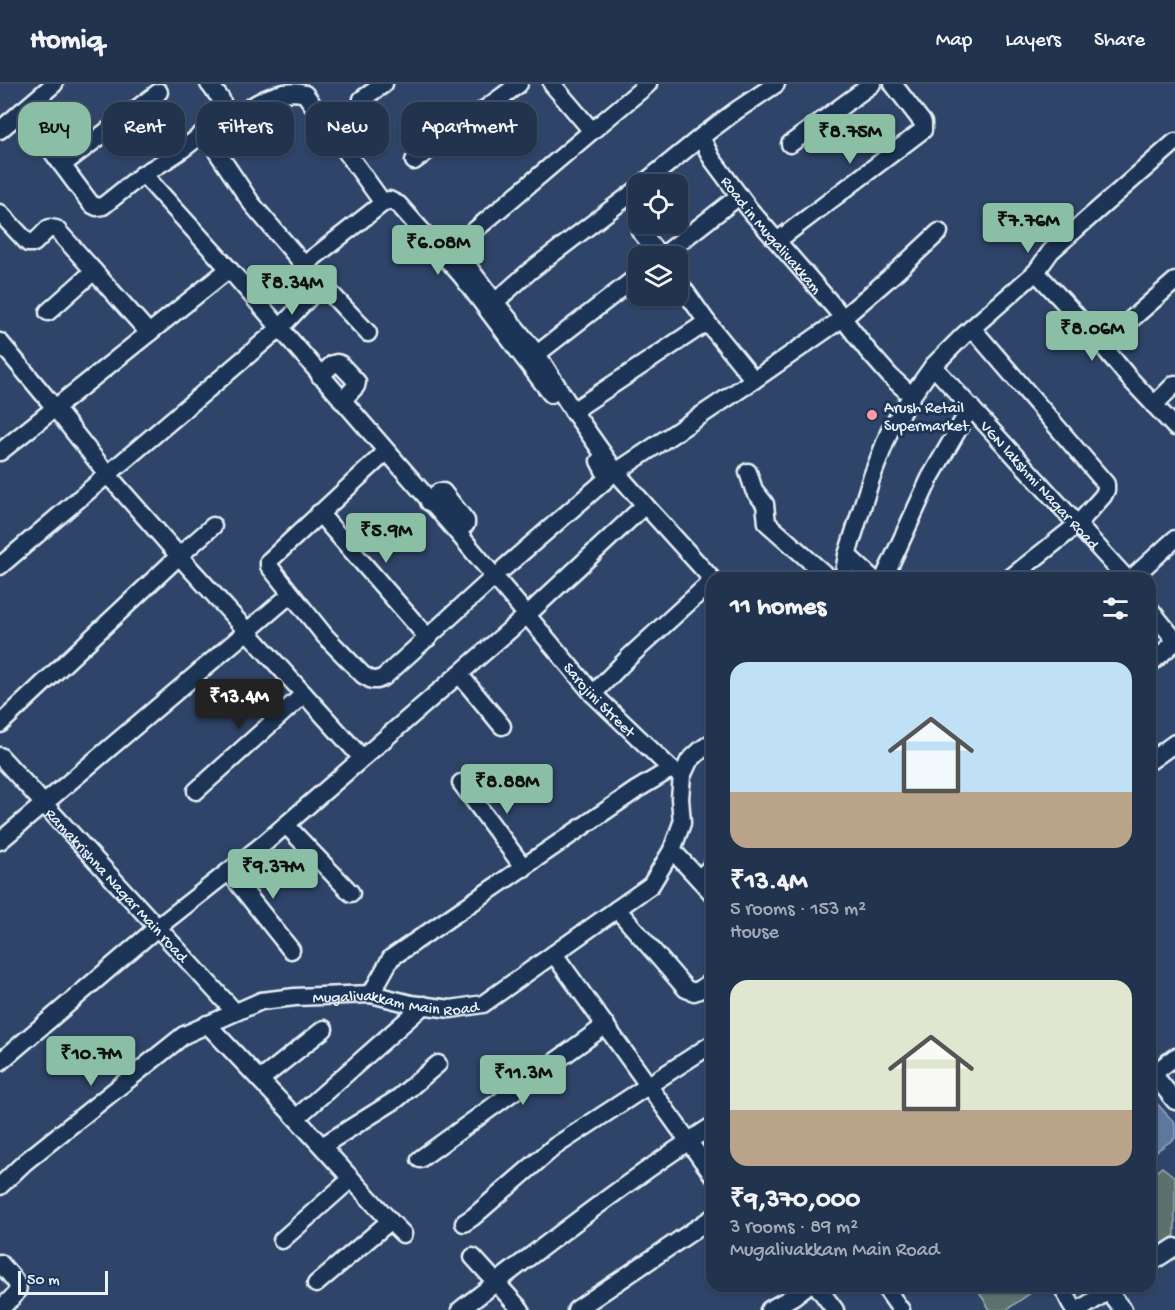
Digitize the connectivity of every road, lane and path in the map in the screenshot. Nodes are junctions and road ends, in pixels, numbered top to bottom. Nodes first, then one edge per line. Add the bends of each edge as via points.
1 (54, 84) edge
2 (209, 84) edge
3 (384, 84) edge
4 (519, 84) edge
5 (552, 84) edge
6 (648, 84) edge
7 (776, 84) edge
8 (872, 84) edge
9 (893, 84) edge
10 (159, 92) dead end
11 (362, 99) dead end
12 (33, 102) edge
13 (18, 114) edge
14 (0, 130) edge
15 (592, 132) junction
16 (701, 137) junction
17 (1175, 142) edge
18 (790, 144) dead end
19 (55, 156) edge
20 (414, 161) dead end
21 (62, 165) junction
22 (143, 174) junction
23 (655, 174) edge
24 (628, 196) edge
25 (739, 196) junction
26 (383, 203) junction
27 (0, 213) edge
28 (939, 232) dead end
29 (643, 234) edge
30 (777, 242) junction
31 (653, 246) edge
32 (674, 246) edge
33 (304, 265) junction
34 (228, 269) junction
35 (94, 271) junction
36 (1036, 272) junction
37 (1175, 280) edge
38 (322, 284) junction
39 (628, 284) edge
40 (688, 295) edge
41 (495, 302) junction
42 (48, 312) dead end
43 (843, 318) junction
44 (707, 322) junction
45 (280, 328) junction
46 (972, 328) junction
47 (149, 333) junction
48 (368, 333) dead end
49 (1102, 345) junction
50 (2, 347) edge
51 (537, 354) junction
52 (933, 366) junction
53 (320, 376) junction
54 (754, 380) junction
55 (1175, 384) edge
56 (912, 396) junction
57 (342, 401) junction
58 (1154, 405) junction
59 (971, 407) junction
60 (55, 408) junction
61 (573, 411) junction
62 (1175, 427) edge
63 (0, 452) edge
64 (386, 452) junction
65 (616, 472) junction
66 (748, 472) dead end
67 (107, 474) junction
68 (645, 505) junction
69 (319, 513) junction
70 (1077, 525) junction
71 (213, 526) dead end
72 (1175, 539) edge
73 (848, 555) junction
74 (179, 556) junction
75 (0, 566) edge
76 (822, 572) edge
77 (844, 572) edge
78 (866, 572) edge
79 (887, 572) edge
80 (1018, 572) edge
81 (1120, 572) edge
82 (1139, 572) edge
83 (499, 573) junction
84 (706, 573) edge
85 (706, 586) edge
86 (284, 600) dead end
87 (527, 615) junction
88 (1156, 617) edge
89 (248, 631) junction
90 (428, 638) junction
91 (1175, 641) edge
92 (1156, 658) edge
93 (459, 674) junction
94 (304, 694) junction
95 (593, 694) junction
96 (0, 724) edge
97 (502, 726) dead end
98 (1175, 743) edge
99 (706, 746) edge
100 (0, 756) edge
101 (1156, 757) edge
102 (362, 758) junction
103 (676, 773) junction
104 (461, 783) dead end
105 (196, 791) dead end
106 (44, 805) junction
107 (286, 825) junction
108 (0, 841) edge
109 (672, 850) junction
110 (524, 868) junction
111 (229, 872) junction
112 (706, 872) edge
113 (699, 879) junction
114 (706, 887) edge
115 (351, 893) dead end
116 (617, 909) junction
117 (158, 927) junction
118 (291, 950) dead end
119 (554, 954) junction
120 (706, 985) edge
121 (371, 994) junction
122 (424, 1005) junction
123 (235, 1012) junction
124 (207, 1024) junction
125 (606, 1025) junction
126 (324, 1029) dead end
127 (706, 1048) edge
128 (1175, 1057) edge
129 (0, 1062) edge
130 (438, 1064) dead end
131 (1156, 1069) edge
132 (1156, 1077) edge
133 (260, 1080) junction
134 (649, 1084) junction
135 (1175, 1101) edge
136 (296, 1118) junction
137 (706, 1130) edge
138 (689, 1141) junction
139 (322, 1146) junction
140 (420, 1159) dead end
141 (706, 1165) edge
142 (351, 1179) junction
143 (0, 1186) edge
144 (390, 1221) junction
145 (706, 1222) edge
146 (464, 1223) dead end
147 (403, 1234) dead end
148 (282, 1240) dead end
149 (1175, 1247) edge
150 (473, 1257) dead end
151 (1156, 1259) edge
152 (0, 1263) edge
153 (496, 1282) junction
154 (316, 1284) dead end
155 (792, 1292) edge
156 (822, 1292) edge
157 (888, 1292) edge
158 (1065, 1292) edge
159 (1106, 1292) edge
160 (1114, 1292) edge
161 (0, 1309) edge
162 (460, 1310) edge
163 (521, 1310) edge
164 (576, 1310) edge
165 (769, 1310) edge
166 (835, 1310) edge
167 (901, 1310) edge
168 (1074, 1310) edge
169 (1079, 1310) edge
170 (1123, 1310) edge

1 - 12 street
2 - 22 street via 221,99 221,112 177,154
3 - 11 street
4 - 20 street
5 - 15 street
6 - 15 street
7 - 16 street
8 - 18 street
9 - 30 street via 923,123 923,130
10 - 21 street
13 - 14 street
15 - 41 street via 454,248
16 - 23 street
16 - 25 street, Road in Mugalivakkam
17 - 36 street via 1051,251
19 - 21 street
21 - 22 street via 97,207
22 - 34 street, Sarojini Street
24 - 41 street
25 - 30 street, Road in Mugalivakkam
25 - 32 street
26 - 33 street
26 - 33 street via 305,94 283,92 241,114 218,135 217,152 252,204
26 - 83 street via 389,200 399,205 461,275 553,396 608,478
27 - 35 street via 28,243 48,229 56,229
28 - 43 street
29 - 31 street
30 - 43 street, Road in Mugalivakkam
33 - 38 street
34 - 45 street, Sarojini Street
34 - 47 street
35 - 42 street
35 - 47 street
36 - 46 street
36 - 49 street
37 - 49 street
38 - 45 street
38 - 48 street
39 - 51 street
40 - 44 street
41 - 51 street
43 - 54 street
43 - 56 street, Road in Mugalivakkam via 890,376
44 - 54 street
44 - 61 street
45 - 53 street, Sarojini Street
45 - 67 street
46 - 52 street
46 - 70 street via 1106,484 1103,496
47 - 60 street
49 - 58 street
50 - 60 street
51 - 61 street
52 - 56 street
52 - 59 street, VGN lakshmi Nagar Road
53 - 57 street, Sarojini Street
53 - 57 street via 337,363 357,382
54 - 65 street
55 - 58 street
56 - 73 street via 890,430
57 - 64 street, Sarojini Street
58 - 62 street
59 - 70 street, VGN lakshmi Nagar Road
59 - 79 street via 930,478
60 - 63 street
60 - 67 street
61 - 65 street
64 - 69 street
64 - 83 street, Sarojini Street
65 - 68 street
66 - 76 street via 754,490 765,504 767,523
67 - 74 street
67 - 75 street
68 - 84 street
68 - 87 street
69 - 90 street
69 - 90 street via 268,563 326,636 372,680 384,677
70 - 80 street
70 - 81 street, VGN lakshmi Nagar Road
71 - 74 street
72 - 82 street
73 - 77 street
73 - 78 street
74 - 89 street
74 - 96 street
83 - 87 street, Sarojini Street
83 - 90 street
85 - 95 street
86 - 89 street
87 - 93 street
87 - 95 street, Sarojini Street
88 - 91 street
89 - 94 street
89 - 106 street
91 - 92 street
93 - 97 street
93 - 102 street
94 - 102 street
94 - 105 street
95 - 103 street, Sarojini Street
98 - 101 street
99 - 103 street
100 - 106 street, Ramakrishna Nagar Main road
102 - 107 street
103 - 109 street, Mugalivakkam Main Road via 682,823
103 - 110 street via 636,790
104 - 110 street
106 - 108 street
106 - 117 street, Ramakrishna Nagar Main road
107 - 111 street
107 - 115 street
109 - 113 street
109 - 116 street, Mugalivakkam Main Road via 651,885
110 - 121 street via 391,958
111 - 117 street
111 - 118 street
112 - 113 street
113 - 114 street
116 - 119 street, Mugalivakkam Main Road
116 - 120 street via 686,989 694,992
117 - 123 street, Ramakrishna Nagar Main road
117 - 129 street
119 - 122 street, Mugalivakkam Main Road via 483,1004 451,1009
119 - 125 street
121 - 122 street, Mugalivakkam Main Road
121 - 123 street, Mugalivakkam Main Road via 261,1001
122 - 136 street
123 - 124 street, Mugalivakkam Main Road
124 - 133 street
124 - 143 street, Mugalivakkam Main Road via 153,1058
125 - 134 street
125 - 140 street
126 - 133 street
127 - 134 street
128 - 131 street
130 - 139 street via 397,1100
132 - 135 street
133 - 136 street
134 - 138 street
134 - 146 street via 554,1147
136 - 139 street
137 - 138 street
138 - 141 street
138 - 153 street
139 - 142 street
142 - 144 street
142 - 148 street
144 - 147 street
144 - 154 street
145 - 164 street
149 - 151 street
150 - 153 street
152 - 161 street via 18,1288
153 - 162 street
153 - 163 street
155 - 165 street
156 - 166 street
157 - 167 street
158 - 168 street
159 - 169 street
160 - 170 street

